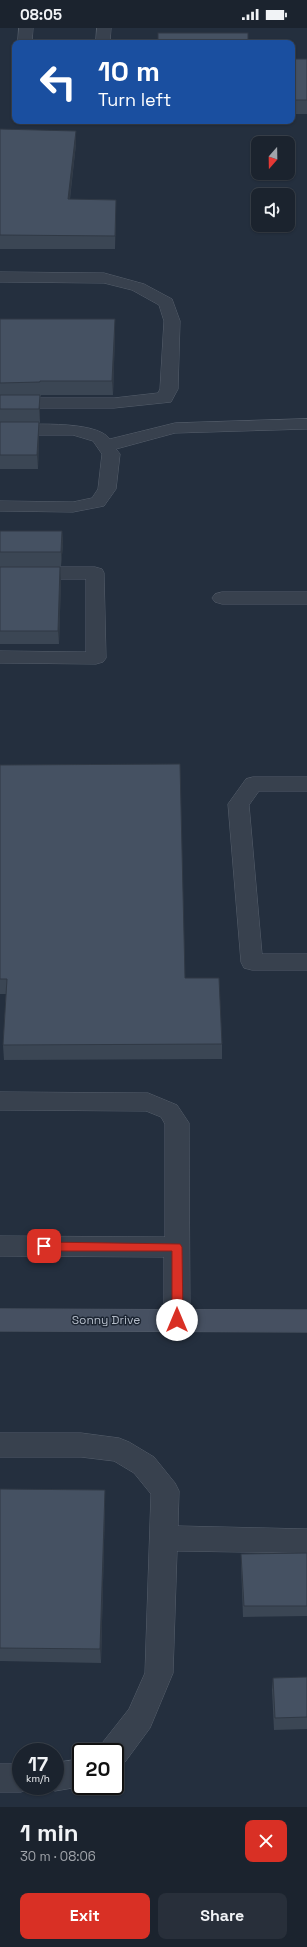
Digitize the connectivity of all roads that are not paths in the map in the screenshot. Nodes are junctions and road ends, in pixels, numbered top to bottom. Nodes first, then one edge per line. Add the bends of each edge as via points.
1 (26, 28) edge
2 (104, 28) edge
3 (25, 40) edge
4 (103, 40) edge
5 (0, 277) edge
6 (0, 403) edge
7 (307, 424) edge
8 (0, 430) edge
9 (105, 446) junction
10 (0, 506) edge
11 (0, 573) edge
12 (222, 598) dead end
13 (307, 598) edge
14 (0, 657) edge
15 (307, 784) edge
16 (307, 962) edge
17 (0, 1101) edge
18 (0, 1246) edge
19 (177, 1247) junction
20 (0, 1320) edge
21 (177, 1320) junction
22 (307, 1321) edge
23 (0, 1445) edge
24 (163, 1538) junction
25 (307, 1541) edge
26 (121, 1743) edge
27 (0, 1778) edge
28 (12, 1778) edge

1 - 3 lane
2 - 4 lane
5 - 6 lane via 104,278 138,287 166,302 172,321 169,389 165,398 114,403
7 - 9 lane via 175,428
8 - 9 lane via 73,430 99,437
9 - 10 lane via 111,454 107,489 98,502 73,506
11 - 14 lane via 95,573 96,658
12 - 13 lane
15 - 16 lane via 253,784 238,804 252,962
17 - 19 lane via 148,1102 169,1111 177,1123
18 - 19 lane
19 - 21 lane
20 - 21 street, Sonny Drive
21 - 22 street, Sonny Drive
23 - 24 lane via 81,1445 119,1450 144,1465 165,1491
24 - 25 lane
24 - 26 lane via 159,1673 140,1718
27 - 28 lane

